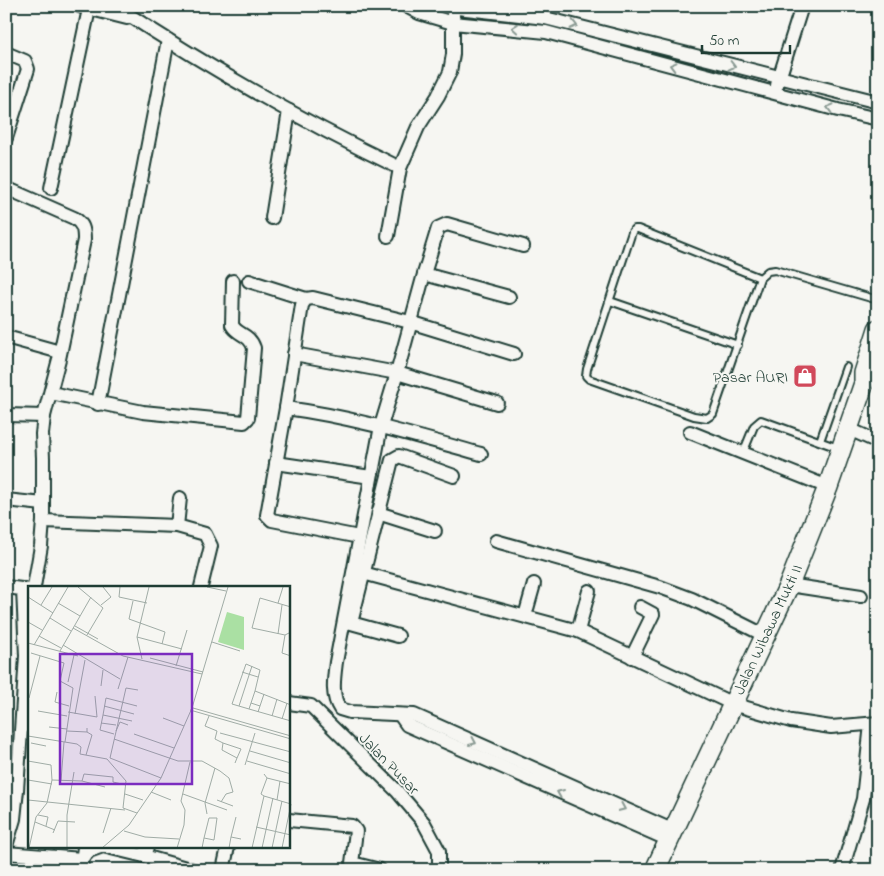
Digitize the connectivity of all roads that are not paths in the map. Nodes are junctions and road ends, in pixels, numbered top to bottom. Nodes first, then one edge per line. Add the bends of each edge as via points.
1 (115, 6) edge
2 (406, 6) edge
3 (802, 6) edge
4 (446, 7) edge
5 (84, 8) edge
6 (544, 12) edge
7 (137, 20) junction
8 (453, 23) junction
9 (546, 32) junction
10 (168, 40) junction
11 (6, 53) edge
12 (780, 78) junction
13 (775, 93) junction
14 (878, 102) edge
15 (289, 111) junction
16 (878, 119) edge
17 (6, 138) edge
18 (400, 168) junction
19 (6, 188) edge
20 (51, 188) dead end
21 (272, 218) dead end
22 (388, 236) dead end
23 (522, 246) dead end
24 (424, 274) junction
25 (760, 278) junction
26 (233, 281) dead end
27 (249, 281) dead end
28 (510, 297) dead end
29 (306, 299) junction
30 (610, 300) junction
31 (878, 300) edge
32 (410, 322) junction
33 (878, 329) edge
34 (6, 337) edge
35 (738, 345) junction
36 (60, 352) junction
37 (294, 354) junction
38 (514, 354) dead end
39 (868, 370) edge
40 (397, 373) junction
41 (51, 393) junction
42 (497, 403) dead end
43 (98, 404) junction
44 (286, 408) junction
45 (6, 415) edge
46 (44, 416) junction
47 (381, 426) junction
48 (848, 429) junction
49 (690, 432) dead end
50 (820, 441) junction
51 (878, 442) edge
52 (842, 449) junction
53 (743, 453) junction
54 (481, 454) dead end
55 (276, 463) junction
56 (454, 476) dead end
57 (372, 477) junction
58 (828, 487) junction
59 (180, 498) dead end
60 (6, 500) edge
61 (43, 504) junction
62 (378, 513) junction
63 (43, 521) junction
64 (177, 526) junction
65 (435, 531) dead end
66 (359, 538) junction
67 (496, 541) dead end
68 (363, 572) junction
69 (534, 584) dead end
70 (789, 585) junction
71 (29, 586) edge
72 (201, 586) edge
73 (6, 588) edge
74 (28, 589) edge
75 (589, 591) dead end
76 (861, 596) dead end
77 (640, 607) dead end
78 (525, 616) junction
79 (578, 631) junction
80 (398, 636) dead end
81 (766, 636) junction
82 (632, 657) junction
83 (290, 702) edge
84 (733, 704) junction
85 (874, 723) edge
86 (12, 790) edge
87 (290, 820) edge
88 (671, 835) junction
89 (6, 846) edge
90 (97, 848) edge
91 (115, 848) edge
92 (228, 848) edge
93 (146, 852) edge
94 (6, 853) edge
95 (82, 859) edge
96 (193, 870) edge
97 (223, 870) edge
98 (380, 870) edge
99 (439, 870) edge
100 (655, 870) edge
101 (842, 870) edge

1 - 7 street
2 - 8 street
3 - 12 street
4 - 6 street
4 - 8 street
5 - 7 street
5 - 20 street
6 - 9 street
6 -> 12 street
7 - 10 street
9 -> 8 street
8 - 18 street via 450,72 418,126
13 -> 9 street
10 - 15 street
10 - 43 street
11 - 17 street via 25,61 28,69
12 - 13 street
12 - 14 street
16 -> 13 street
15 - 18 street
15 - 21 street
18 - 22 street
19 - 36 street via 74,218 84,230
23 - 24 street via 446,224 438,228
24 - 28 street
24 - 32 street
25 - 30 lane via 634,229
25 - 31 lane via 775,270
25 - 35 lane
26 - 43 street via 232,325 234,330 248,337 255,355 246,421 143,412
27 - 29 street
29 - 32 street
29 - 37 street via 302,305
30 - 35 lane
30 - 35 lane via 586,376 694,416 707,418 713,414
32 - 38 street
32 - 40 street
33 - 39 main road, Jalan Wibawa Mukti II
34 - 36 street
36 - 41 street
37 - 40 street
37 - 44 street
39 - 48 main road, Jalan Wibawa Mukti II
39 - 50 lane
40 - 42 street
40 - 47 street
41 - 43 street
41 - 46 street
44 - 47 street
44 - 55 street
45 - 46 street
46 - 61 street
47 - 54 street
47 - 57 street
48 - 51 street
48 - 52 main road, Jalan Wibawa Mukti II
49 - 53 street
50 - 52 lane
50 - 53 lane via 761,420 754,426
52 - 58 main road, Jalan Wibawa Mukti II
53 - 58 street
55 - 57 street
55 - 66 street via 267,515 272,520
56 - 62 street via 399,456 392,460
57 - 66 street
58 - 70 main road, Jalan Wibawa Mukti II
59 - 64 street
60 - 61 street
61 - 63 street
62 - 65 street
62 - 68 street
63 - 64 street
63 - 71 street via 41,546
64 - 72 street via 205,534 209,540 211,546
66 - 88 street via 334,677 335,702 340,709 400,715 407,726 426,727
67 - 81 street via 660,587 692,599
68 - 78 street
68 - 80 street via 351,623
69 - 78 street
70 - 76 street
70 - 81 main road, Jalan Wibawa Mukti II
73 - 74 street
74 - 86 street via 26,656
75 - 79 street
77 - 82 street via 659,616
78 - 79 street
79 - 82 street
81 - 84 main road, Jalan Wibawa Mukti II
82 - 84 street
83 - 99 street, Jalan Pusar via 311,706 397,791 424,823 439,851
84 - 85 street via 791,721 831,727
84 - 88 main road, Jalan Wibawa Mukti II
85 - 101 street via 863,799
86 - 89 street via 14,819
87 - 98 street via 352,826 356,831 352,863
88 - 100 main road, Jalan Wibawa Mukti II
90 - 95 street
91 - 93 street
92 - 97 street
93 - 96 street
94 - 95 street

